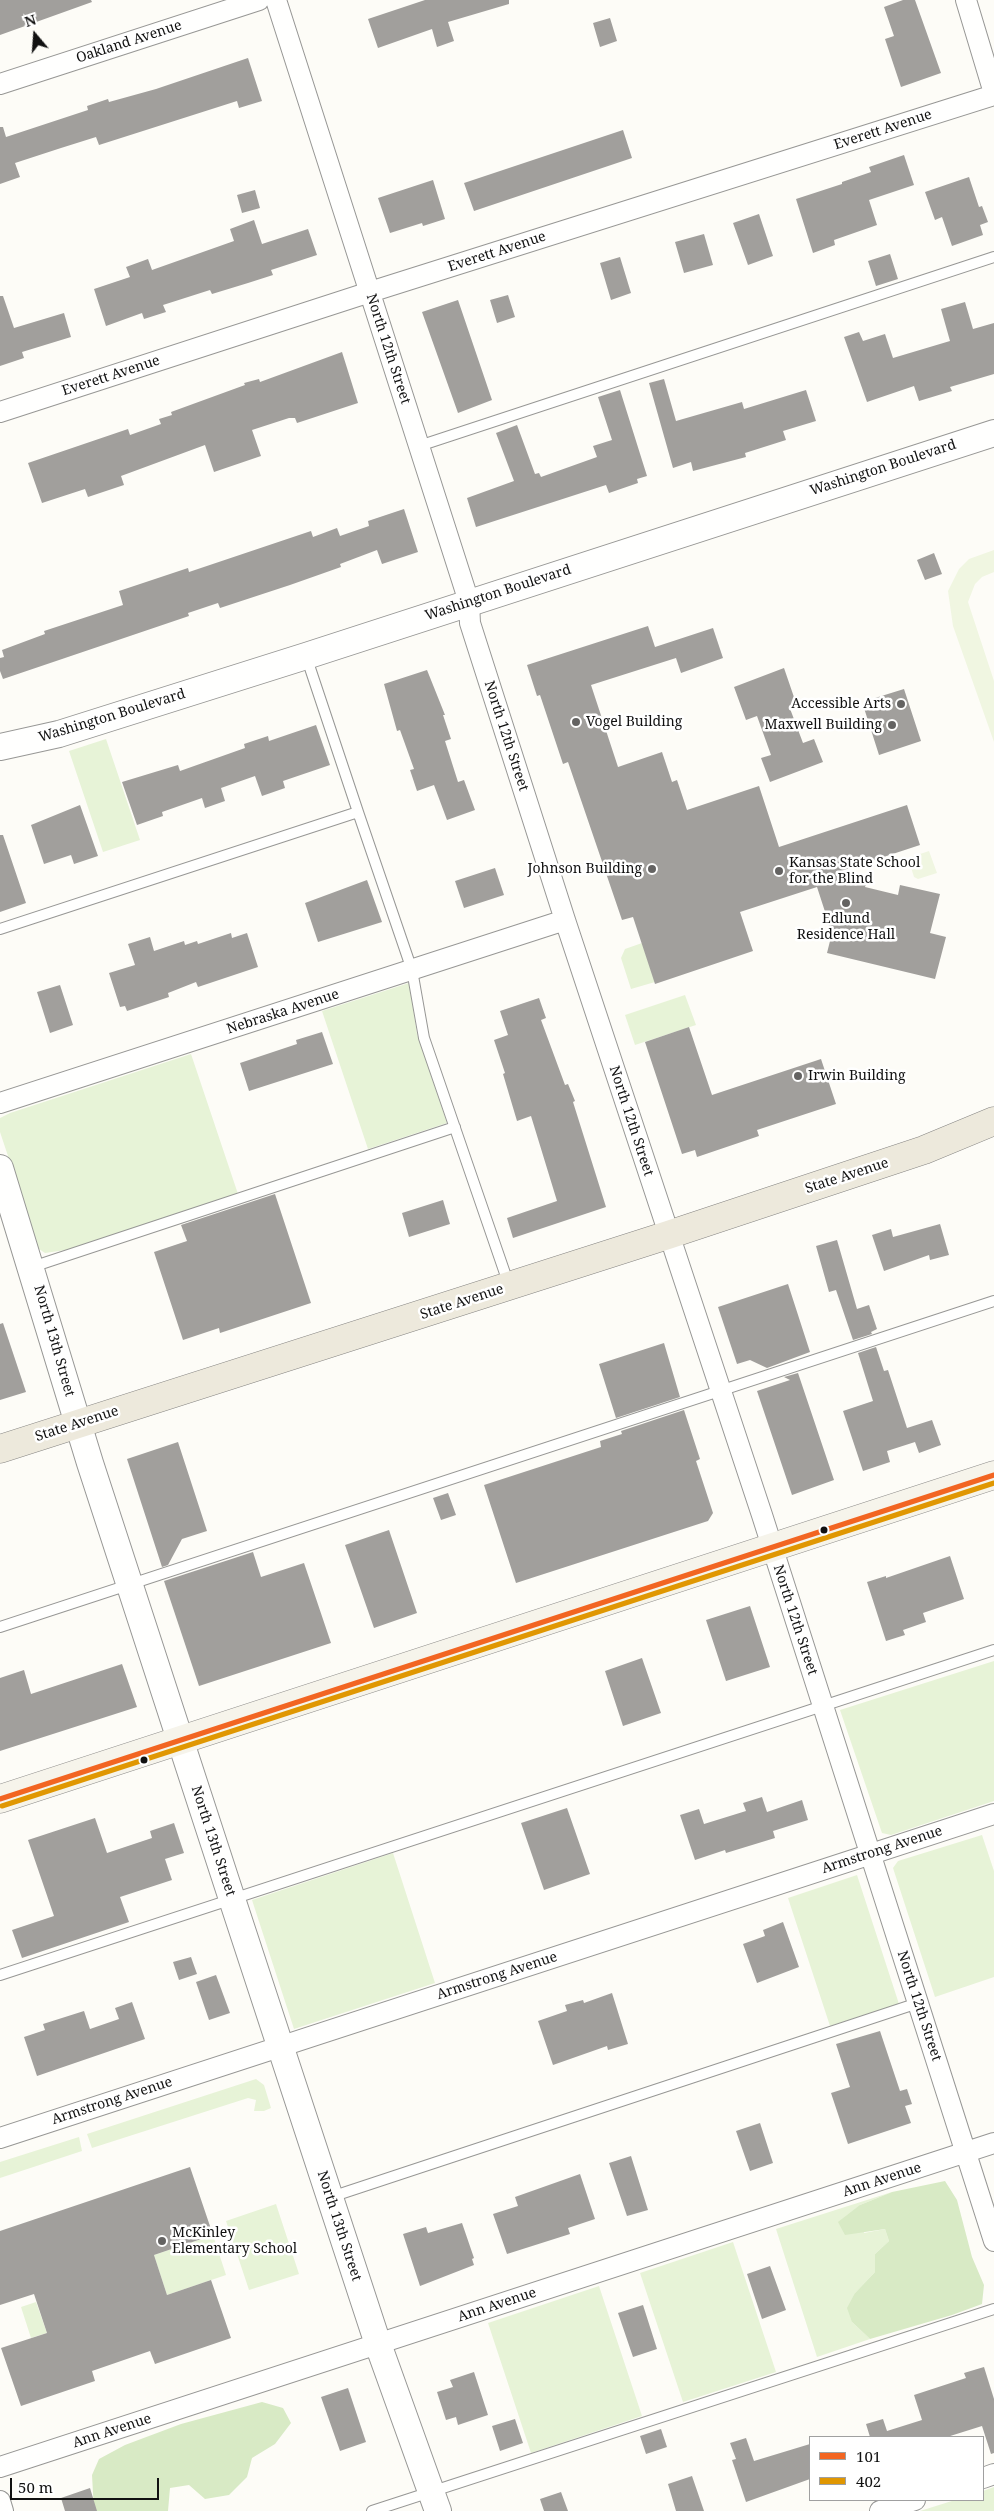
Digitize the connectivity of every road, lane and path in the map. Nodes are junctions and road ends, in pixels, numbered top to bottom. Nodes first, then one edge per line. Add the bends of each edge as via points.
1 (259, 0) edge
2 (276, 0) edge
3 (966, 0) edge
4 (0, 84) edge
5 (994, 94) edge
6 (994, 257) edge
7 (370, 292) junction
8 (0, 412) edge
9 (994, 433) edge
10 (419, 446) junction
11 (469, 602) junction
12 (306, 656) junction
13 (0, 748) edge
14 (358, 812) junction
15 (565, 920) junction
16 (0, 929) edge
17 (412, 970) junction
18 (0, 1103) edge
19 (994, 1122) edge
20 (455, 1128) junction
21 (994, 1136) edge
22 (924, 1150) junction
23 (0, 1168) edge
24 (668, 1235) junction
25 (32, 1267) junction
26 (510, 1287) junction
27 (994, 1301) edge
28 (720, 1392) junction
29 (78, 1424) junction
30 (0, 1449) edge
31 (994, 1475) edge
32 (772, 1548) junction
33 (130, 1585) junction
34 (0, 1627) edge
35 (994, 1650) edge
36 (823, 1707) junction
37 (181, 1740) junction
38 (0, 1799) edge
39 (994, 1814) edge
40 (870, 1854) junction
41 (232, 1900) junction
42 (0, 1975) edge
43 (918, 2003) junction
44 (281, 2046) junction
45 (0, 2138) edge
46 (994, 2143) edge
47 (966, 2152) junction
48 (330, 2197) junction
49 (994, 2241) edge
50 (994, 2309) edge
51 (378, 2344) junction
52 (0, 2467) edge
53 (0, 2501) edge
54 (912, 2501) edge
55 (435, 2502) edge
56 (3, 2511) edge
57 (372, 2511) edge
58 (880, 2511) edge

1 - 4 street, Oakland Avenue
2 - 7 street, North 12th Street
3 - 5 street
5 - 7 street, Everett Avenue
6 - 10 lane
7 - 8 street, Everett Avenue
7 - 10 street, North 12th Street
9 - 11 street, Washington Boulevard
10 - 11 street, North 12th Street
11 - 12 street, Washington Boulevard
11 - 15 street, North 12th Street via 470,623
12 - 13 street, Washington Boulevard via 59,734
12 - 14 lane
14 - 16 lane
14 - 17 lane
15 - 17 street, Nebraska Avenue
15 - 24 street, North 12th Street
17 - 18 street, Nebraska Avenue
17 - 20 lane via 424,1038
19 - 22 main road, State Avenue
20 - 25 lane
20 - 26 lane
21 - 22 main road, State Avenue
22 - 24 main road, State Avenue
23 - 25 street, North 13th Street
24 - 26 main road, State Avenue
24 - 28 street, North 12th Street
25 - 29 street, North 13th Street
26 - 29 main road, State Avenue
27 - 28 lane
28 - 32 street, North 12th Street
28 - 33 lane
29 - 30 main road, State Avenue
29 - 33 street, North 13th Street
31 - 32 main road
32 - 36 street, North 12th Street
32 - 37 main road
33 - 34 lane
33 - 37 street, North 13th Street
35 - 36 lane
36 - 40 street, North 12th Street
36 - 41 lane
37 - 38 main road
37 - 41 street, North 13th Street
39 - 40 street, Armstrong Avenue
40 - 43 street, North 12th Street
40 - 44 street, Armstrong Avenue
41 - 42 lane
41 - 44 street, North 13th Street
43 - 47 street, North 12th Street
43 - 48 lane
44 - 45 street, Armstrong Avenue
44 - 48 street, North 13th Street
46 - 47 street, Ann Avenue
47 - 49 street, North 12th Street
47 - 51 street, Ann Avenue
48 - 51 street, North 13th Street
50 - 55 lane
51 - 52 street, Ann Avenue
51 - 55 street, North 13th Street
53 - 56 street
54 - 58 street
55 - 57 lane

